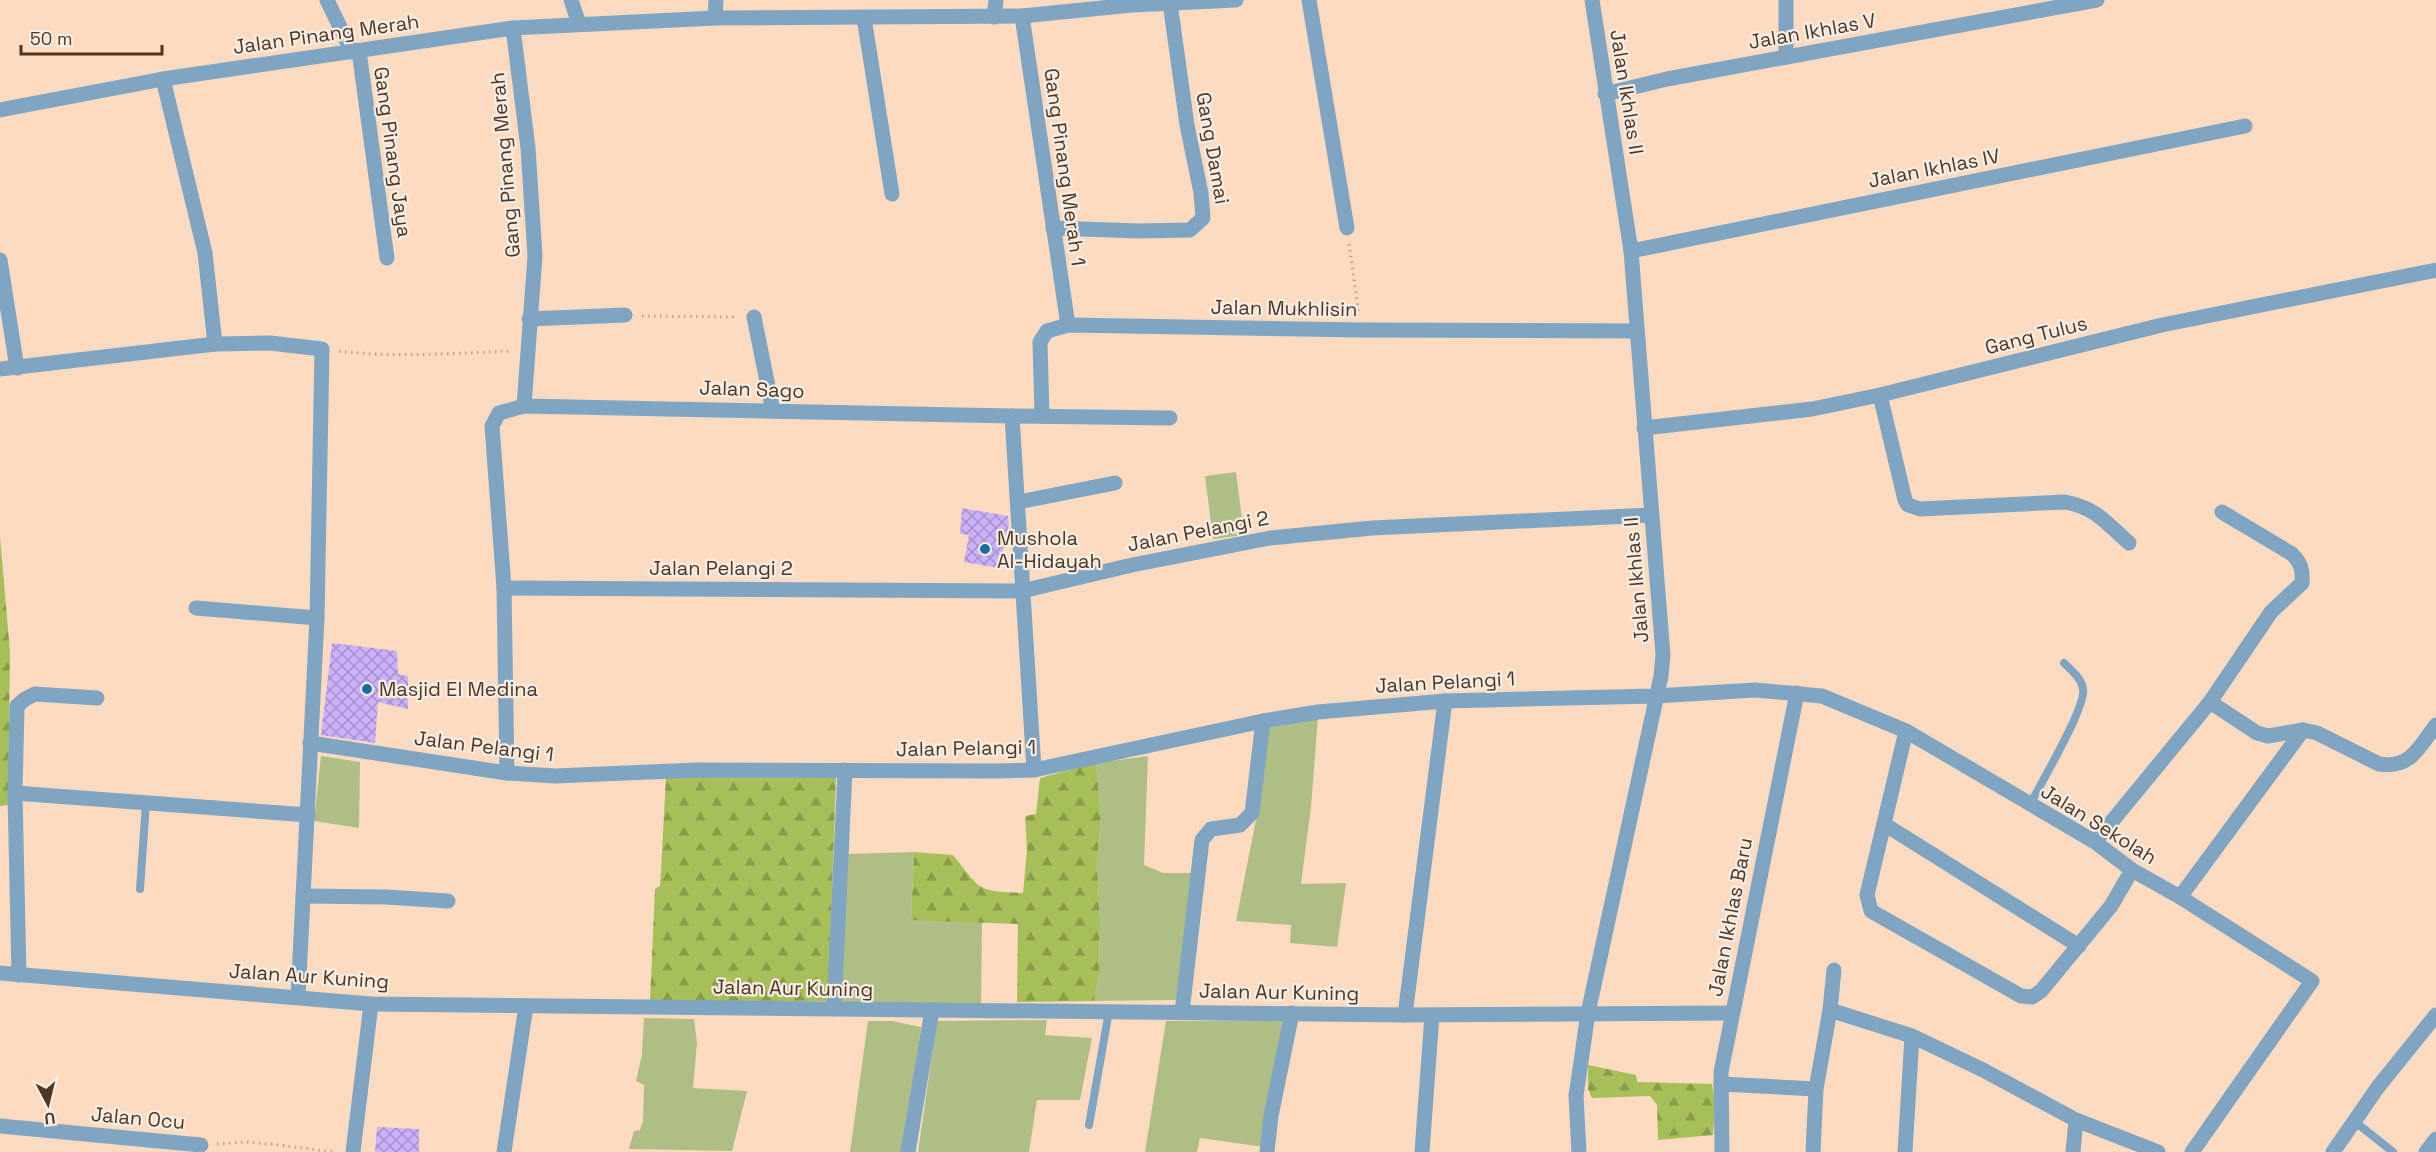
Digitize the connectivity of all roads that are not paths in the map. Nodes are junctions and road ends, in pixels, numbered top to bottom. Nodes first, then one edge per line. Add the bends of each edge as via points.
1 (327, 0) edge
2 (571, 0) edge
3 (716, 0) edge
4 (996, 0) edge
5 (1236, 0) edge
6 (1309, 0) edge
7 (1592, 0) edge
8 (1786, 0) edge
9 (2097, 0) edge
10 (2081, 2) edge
11 (1132, 3) edge
12 (1170, 3) junction
13 (1022, 16) junction
14 (994, 17) junction
15 (715, 18) junction
16 (864, 18) junction
17 (579, 24) junction
18 (513, 28) junction
19 (356, 51) junction
20 (1786, 57) junction
21 (163, 79) junction
22 (1605, 94) junction
23 (0, 110) edge
24 (2245, 126) dead end
25 (892, 194) dead end
26 (1053, 228) junction
27 (1347, 228) road end
28 (1631, 251) junction
29 (387, 258) dead end
30 (0, 260) edge
31 (2436, 270) edge
32 (625, 315) road end
33 (754, 317) road end
34 (529, 319) junction
35 (1068, 325) junction
36 (1636, 331) junction
37 (215, 344) junction
38 (17, 368) junction
39 (0, 369) edge
40 (1880, 395) junction
41 (524, 406) junction
42 (773, 411) junction
43 (1042, 415) junction
44 (1012, 416) junction
45 (1170, 418) dead end
46 (1644, 428) junction
47 (1115, 483) dead end
48 (1018, 502) junction
49 (2222, 512) dead end
50 (1651, 515) junction
51 (2129, 543) dead end
52 (504, 588) junction
53 (1022, 591) junction
54 (196, 608) dead end
55 (316, 618) junction
56 (2064, 663) dead end
57 (1797, 693) junction
58 (1655, 696) junction
59 (97, 698) dead end
60 (1445, 701) junction
61 (2210, 702) junction
62 (1263, 721) junction
63 (2436, 725) edge
64 (2303, 730) junction
65 (1906, 731) junction
66 (310, 743) junction
67 (844, 770) junction
68 (1034, 770) junction
69 (507, 773) junction
70 (15, 793) junction
71 (146, 802) junction
72 (2030, 805) junction
73 (308, 815) junction
74 (1884, 824) junction
75 (2095, 842) junction
76 (2132, 870) junction
77 (141, 889) dead end
78 (303, 896) junction
79 (2180, 897) junction
80 (448, 901) dead end
81 (2079, 946) junction
82 (1834, 970) dead end
83 (0, 973) edge
84 (19, 975) junction
85 (298, 997) junction
86 (371, 1004) junction
87 (526, 1006) junction
88 (834, 1009) junction
89 (932, 1010) junction
90 (1830, 1010) junction
91 (1109, 1011) junction
92 (1182, 1012) junction
93 (1292, 1013) junction
94 (1588, 1013) junction
95 (1732, 1013) junction
96 (1432, 1015) junction
97 (2436, 1015) edge
98 (1405, 1016) junction
99 (1912, 1036) junction
100 (1721, 1084) junction
101 (1816, 1089) junction
102 (2076, 1120) junction
103 (2354, 1121) junction
104 (1089, 1125) dead end
105 (0, 1126) edge
106 (2436, 1139) edge
107 (201, 1145) road end
108 (353, 1152) edge
109 (504, 1152) edge
110 (909, 1152) edge
111 (1268, 1152) edge
112 (1422, 1152) edge
113 (1579, 1152) edge
114 (1722, 1152) edge
115 (1813, 1152) edge
116 (1905, 1152) edge
117 (2073, 1152) edge
118 (2158, 1152) edge
119 (2192, 1152) edge
120 (2333, 1152) edge
121 (2393, 1152) edge
122 (2426, 1152) edge

1 - 19 street, Gang Pinang Jaya
2 - 17 street
3 - 15 street
4 - 14 street
5 - 12 street, Jalan Pinang Merah
6 - 27 street
7 - 22 street, Jalan Ikhlas II
8 - 20 street
9 - 10 street, Jalan Ikhlas V
10 - 20 street, Jalan Ikhlas V
11 - 12 street, Jalan Pinang Merah
11 - 13 street, Jalan Pinang Merah
12 - 26 street, Gang Damai via 1203,218 1190,231
13 - 14 street, Jalan Pinang Merah
13 - 26 street, Gang Pinang Merah 1
14 - 16 street, Jalan Pinang Merah
15 - 16 street, Jalan Pinang Merah
15 - 17 street, Jalan Pinang Merah
16 - 25 street
17 - 18 street, Jalan Pinang Merah
18 - 19 street, Jalan Pinang Merah
18 - 34 street, Gang Pinang Merah via 528,148 535,255
19 - 21 street, Jalan Pinang Merah
19 - 29 street, Gang Pinang Jaya
20 - 22 street, Jalan Ikhlas V
21 - 23 street, Jalan Pinang Merah
21 - 37 street via 205,254
22 - 28 street, Jalan Ikhlas II
24 - 28 street, Jalan Ikhlas IV
26 - 35 street, Gang Pinang Merah 1
28 - 36 street, Jalan Ikhlas II
30 - 38 street
31 - 40 street, Gang Tulus via 2162,325
32 - 34 street
33 - 42 street
34 - 41 street, Gang Pinang Merah
35 - 36 street, Jalan Mukhlisin
35 - 43 street, Jalan Mukhlisin via 1047,331 1040,342
36 - 46 street, Jalan Ikhlas II
37 - 38 street
37 - 55 street via 270,342 322,349
38 - 39 street
40 - 46 street, Gang Tulus via 1812,409
40 - 51 street via 1908,505 1920,509 2065,502 2095,511
41 - 42 street, Jalan Sago
41 - 52 street, Jalan Sago via 499,413 492,426
42 - 44 street, Jalan Sago
43 - 44 street
43 - 45 street
44 - 48 street
46 - 50 street, Jalan Ikhlas II
47 - 48 street
48 - 53 street
49 - 61 street via 2292,554 2303,571 2302,583 2271,612
50 - 53 street, Jalan Pelangi 2 via 1372,528 1270,538
50 - 58 street, Jalan Ikhlas II via 1663,655
52 - 53 street, Jalan Pelangi 2
52 - 69 street, Jalan Sago
53 - 68 street
54 - 55 street
55 - 66 street
56 - 72 lane via 2079,679 2084,694
57 - 58 street, Jalan Sekolah via 1755,690
57 - 65 street, Jalan Sekolah via 1822,696
57 - 95 street, Jalan Ikhlas Baru
58 - 60 street, Jalan Pelangi 1
58 - 94 street, Jalan Ikhlas II
59 - 70 street via 35,694 16,706
60 - 62 street, Jalan Pelangi 1
60 - 98 street
61 - 64 street via 2268,736
61 - 75 street
62 - 68 street, Jalan Pelangi 1
62 - 92 street via 1252,813 1240,825 1211,829 1202,840
63 - 64 street via 2412,757 2396,765 2379,764
64 - 79 street
65 - 72 street, Jalan Sekolah
65 - 74 street
66 - 69 street, Jalan Pelangi 1
66 - 73 street
67 - 68 street, Jalan Pelangi 1
67 - 69 street, Jalan Pelangi 1 via 697,770 555,776
67 - 88 street
70 - 71 street
70 - 84 street
71 - 73 street
71 - 77 lane
72 - 75 street, Jalan Sekolah
73 - 78 street
74 - 81 street
74 - 81 street via 1867,895 1871,911 2021,996 2032,997 2041,991
75 - 76 street, Jalan Sekolah
76 - 79 street, Jalan Sekolah
76 - 81 street via 2111,906
78 - 80 street
78 - 85 street
79 - 119 street, Jalan Sekolah via 2312,981
82 - 90 street
83 - 84 street, Jalan Aur Kuning
84 - 85 street, Jalan Aur Kuning
85 - 86 street, Jalan Aur Kuning
86 - 87 street, Jalan Aur Kuning
86 - 108 street
87 - 88 street, Jalan Aur Kuning
87 - 109 street
88 - 89 street, Jalan Aur Kuning
89 - 91 street, Jalan Aur Kuning
89 - 110 street
90 - 99 street
90 - 101 street
91 - 92 street, Jalan Aur Kuning
91 - 104 lane
92 - 93 street, Jalan Aur Kuning
93 - 98 street, Jalan Aur Kuning
93 - 111 street via 1271,1116
94 - 95 street, Jalan Aur Kuning
94 - 96 street, Jalan Aur Kuning
94 - 113 street, Jalan Ikhlas II via 1576,1096
95 - 100 street, Jalan Ikhlas Baru
96 - 98 street, Jalan Aur Kuning
96 - 112 street
97 - 103 street
99 - 102 street
99 - 116 street
100 - 101 street
100 - 114 street, Jalan Ikhlas Baru
101 - 115 street
102 - 117 street
102 - 118 street
103 - 120 street
103 - 121 lane
105 - 107 street, Jalan Ocu
106 - 122 street

